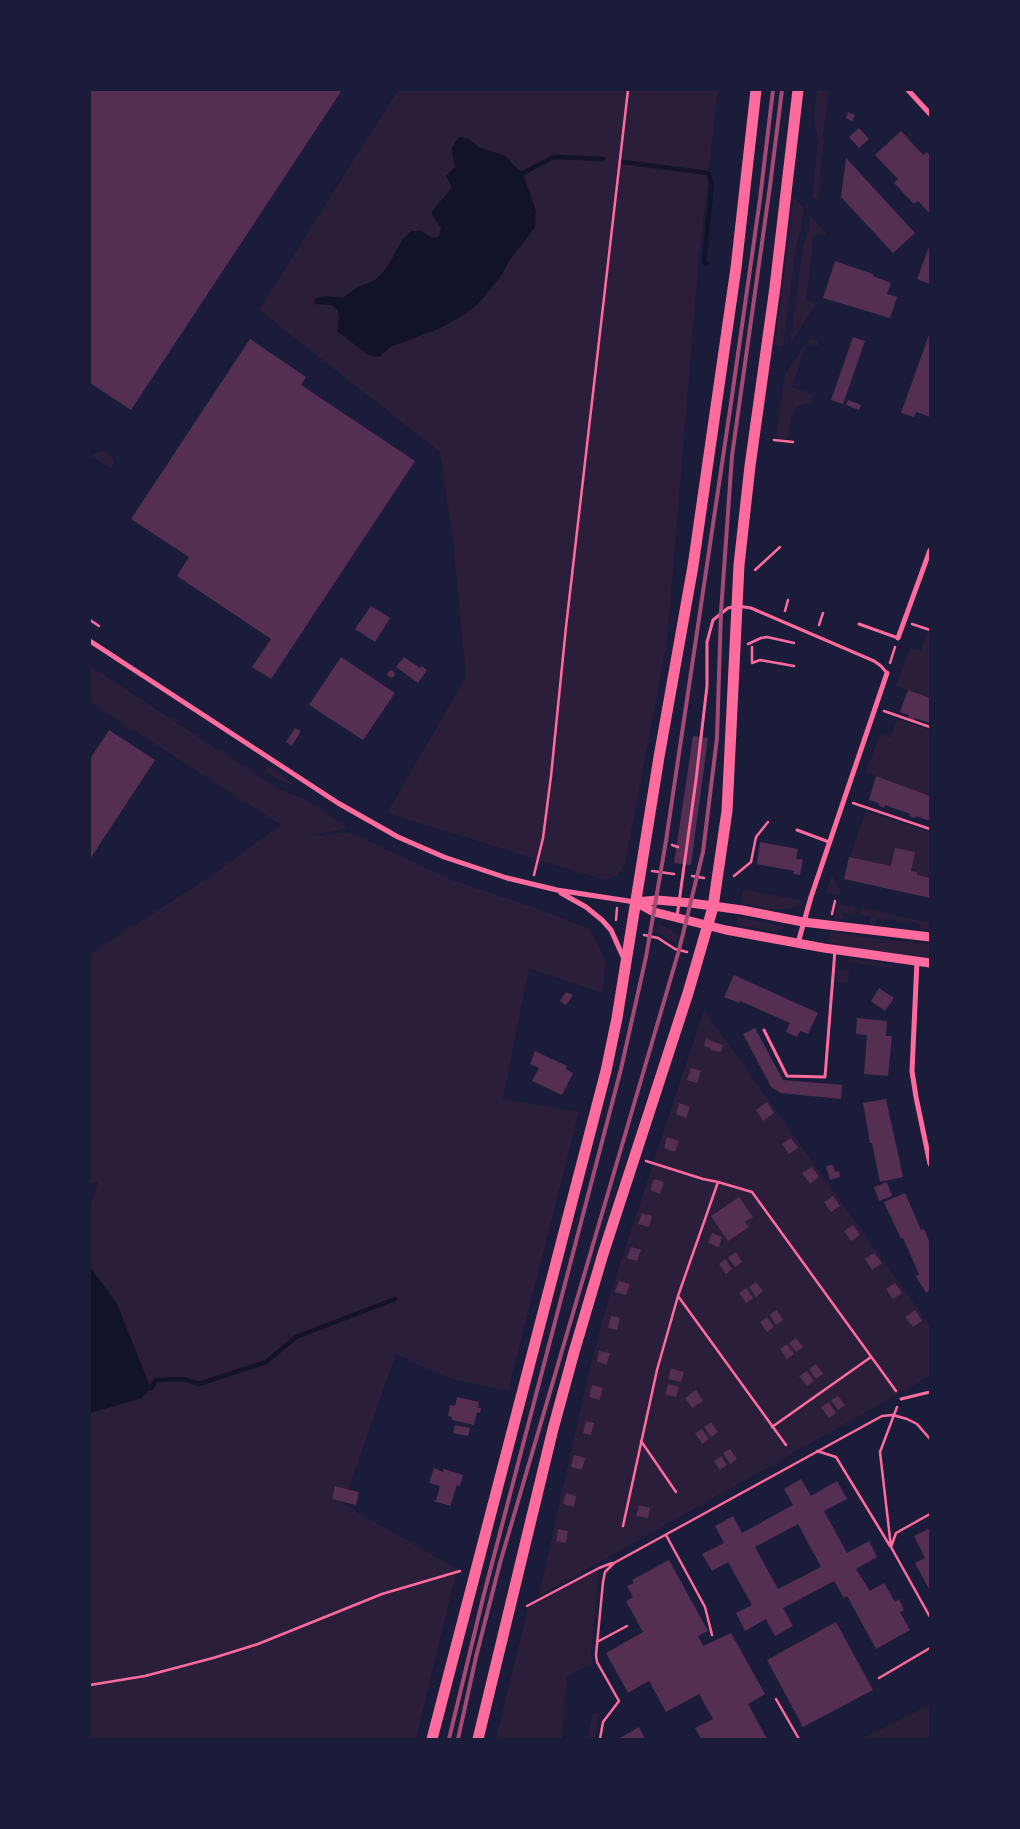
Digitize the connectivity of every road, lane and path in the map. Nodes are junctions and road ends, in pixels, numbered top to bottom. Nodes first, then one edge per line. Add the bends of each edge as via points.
1 (628, 90) edge
2 (756, 90) edge
3 (798, 90) edge
4 (908, 90) edge
5 (930, 114) edge
6 (774, 440) dead end
7 (793, 442) dead end
8 (780, 547) dead end
9 (930, 550) edge
10 (755, 570) dead end
11 (788, 600) dead end
12 (737, 606) junction
13 (785, 610) dead end
14 (823, 613) dead end
15 (90, 620) edge
16 (904, 621) junction
17 (859, 624) dead end
18 (819, 625) dead end
19 (99, 626) dead end
20 (930, 630) edge
21 (898, 638) junction
22 (90, 641) edge
23 (794, 643) dead end
24 (742, 646) dead end
25 (752, 647) dead end
26 (794, 666) dead end
27 (887, 673) junction
28 (876, 708) junction
29 (930, 727) edge
30 (844, 800) junction
31 (768, 822) dead end
32 (930, 829) edge
33 (797, 830) dead end
34 (829, 842) junction
35 (652, 871) dead end
36 (675, 874) dead end
37 (688, 875) dead end
38 (734, 876) dead end
39 (710, 879) dead end
40 (531, 884) junction
41 (557, 890) junction
42 (636, 902) junction
43 (679, 902) junction
44 (713, 907) junction
45 (676, 917) junction
46 (804, 922) junction
47 (709, 926) junction
48 (647, 936) dead end
49 (930, 937) edge
50 (798, 943) junction
51 (835, 949) junction
52 (684, 951) dead end
53 (917, 961) junction
54 (930, 963) edge
55 (626, 964) junction
56 (764, 1030) dead end
57 (647, 1161) dead end
58 (930, 1164) edge
59 (718, 1182) junction
60 (678, 1296) junction
61 (871, 1357) junction
62 (930, 1392) edge
63 (901, 1399) junction
64 (893, 1415) junction
65 (772, 1427) junction
66 (930, 1439) edge
67 (641, 1441) junction
68 (786, 1445) dead end
69 (818, 1451) junction
70 (676, 1492) dead end
71 (930, 1514) edge
72 (623, 1526) dead end
73 (665, 1535) junction
74 (891, 1547) junction
75 (614, 1563) junction
76 (460, 1571) dead end
77 (527, 1606) dead end
78 (930, 1617) edge
79 (627, 1626) dead end
80 (712, 1635) dead end
81 (597, 1642) junction
82 (930, 1648) edge
83 (879, 1678) dead end
84 (90, 1685) edge
85 (776, 1699) dead end
86 (432, 1739) edge
87 (478, 1739) edge
88 (600, 1739) edge
89 (799, 1739) edge

1 - 40 path via 551,776 543,838
2 - 42 main road via 736,268 696,547
3 - 12 main road via 777,277 746,495
4 - 5 street
6 - 7 path
8 - 10 path
9 - 16 street
11 - 13 path
12 - 27 lane via 758,611 874,661
12 - 43 lane via 721,612 713,620 707,642 707,686
12 - 44 main road via 727,811
14 - 18 path
15 - 19 path
16 - 20 path
16 - 21 street
17 - 21 lane
21 - 27 path
22 - 40 street via 368,821 444,857
23 - 24 path via 766,637
25 - 26 path via 752,662 760,660
27 - 28 street
28 - 29 path
28 - 30 street
30 - 32 path
30 - 34 street
31 - 38 path via 756,837 751,862
33 - 34 lane
34 - 46 street
35 - 36 path
37 - 39 path
40 - 41 street
41 - 42 street
41 - 55 street via 602,920 614,935
42 - 43 street
42 - 45 street via 654,912
42 - 55 main road
43 - 44 street
43 - 45 lane
44 - 46 street
44 - 47 main road
45 - 47 street
46 - 49 street
46 - 50 street
47 - 50 street
47 - 87 main road via 574,1352
48 - 52 path
50 - 51 street
51 - 53 street
51 - 56 lane via 825,1077 787,1076
53 - 54 street
53 - 58 street via 912,1071
55 - 86 main road via 606,1071
57 - 59 path
59 - 60 path
59 - 61 path via 752,1192
60 - 65 path
60 - 67 path
61 - 63 path
61 - 65 path
62 - 63 lane
63 - 64 path
64 - 66 path via 917,1424
64 - 69 path via 882,1416
64 - 74 path via 880,1452
65 - 68 path
67 - 70 path
67 - 72 path
69 - 73 path
69 - 74 path via 836,1456
71 - 74 path via 896,1534
73 - 75 path
73 - 80 path via 705,1607
74 - 78 path
75 - 77 path
75 - 81 path via 605,1572
76 - 84 path via 382,1594 258,1644 213,1658 145,1676
79 - 81 path
81 - 88 path via 597,1662 619,1701 603,1722
82 - 83 path
85 - 89 path

